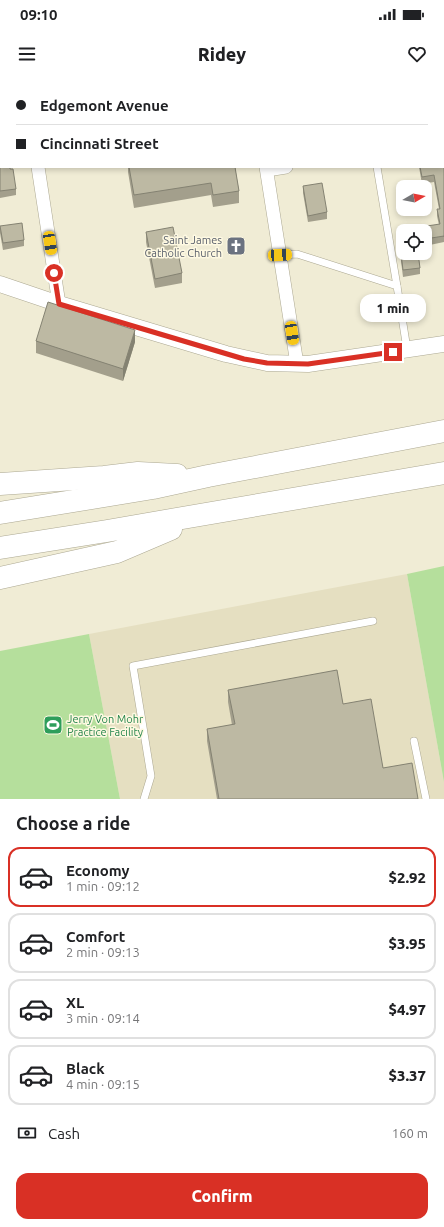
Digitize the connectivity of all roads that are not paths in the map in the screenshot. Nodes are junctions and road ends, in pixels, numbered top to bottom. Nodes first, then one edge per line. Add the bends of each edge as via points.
1 (38, 168) edge
2 (276, 168) edge
3 (377, 168) edge
4 (266, 169) edge
5 (280, 255) junction
6 (0, 284) edge
7 (397, 286) junction
8 (59, 304) junction
9 (444, 344) edge
10 (407, 350) junction
11 (297, 364) junction
12 (444, 431) edge
13 (444, 473) edge
14 (208, 476) junction
15 (0, 484) edge
16 (0, 513) edge
17 (207, 514) junction
18 (0, 548) edge
19 (0, 578) edge
20 (373, 621) dead end
21 (414, 741) dead end
22 (144, 799) edge
23 (426, 799) edge

1 - 8 street
2 - 4 street
3 - 7 lane
4 - 5 street
5 - 7 lane via 297,254
5 - 11 street
6 - 8 street
7 - 10 lane
8 - 11 street via 226,354 267,363
9 - 10 street
10 - 11 street
12 - 14 highway
13 - 17 highway
14 - 15 highway via 138,473
14 - 16 highway via 153,488
17 - 18 highway
17 - 19 highway via 117,552
20 - 22 lane via 134,666 151,776
21 - 23 lane

